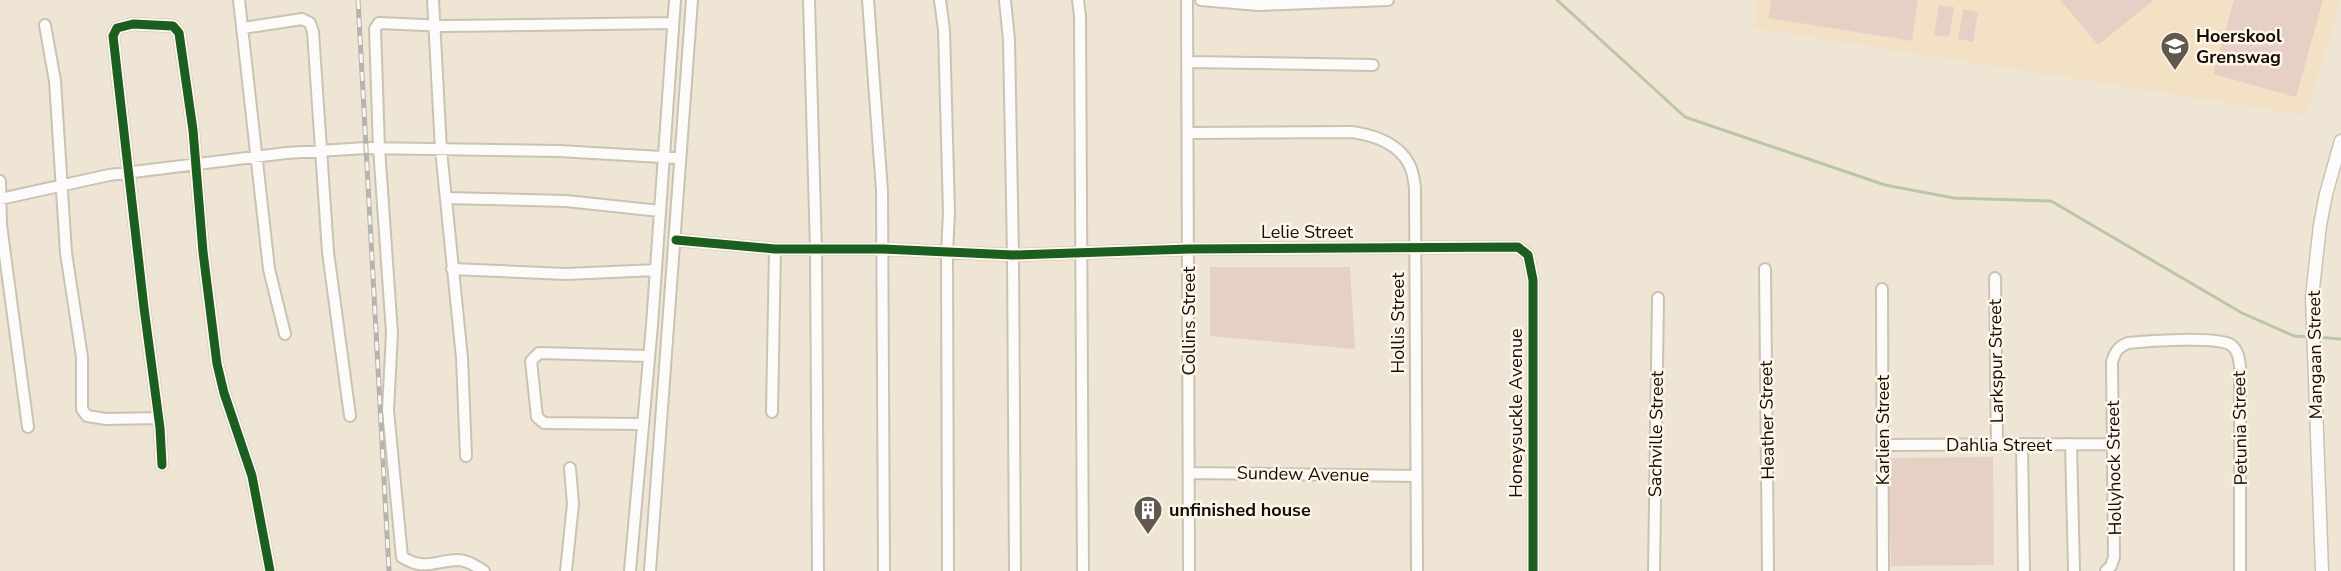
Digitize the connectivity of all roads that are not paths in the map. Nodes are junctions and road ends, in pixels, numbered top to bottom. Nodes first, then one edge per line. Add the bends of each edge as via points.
1 (239, 0) edge
2 (433, 0) edge
3 (675, 0) edge
4 (692, 0) edge
5 (809, 0) edge
6 (868, 0) edge
7 (940, 0) edge
8 (1005, 0) edge
9 (1078, 0) edge
10 (1187, 0) edge
11 (1202, 0) edge
12 (1388, 0) edge
13 (673, 23) junction
14 (45, 25) dead end
15 (434, 25) junction
16 (243, 28) junction
17 (1187, 62) junction
18 (1373, 65) dead end
19 (1188, 133) junction
20 (2341, 141) edge
21 (379, 148) junction
22 (441, 150) junction
23 (322, 151) junction
24 (257, 157) junction
25 (663, 157) junction
26 (679, 158) junction
27 (195, 164) junction
28 (128, 172) junction
29 (0, 182) edge
30 (61, 186) junction
31 (446, 198) junction
32 (1, 199) edge
33 (660, 211) junction
34 (676, 240) junction
35 (1414, 247) junction
36 (776, 249) junction
37 (883, 249) junction
38 (1189, 249) junction
39 (816, 250) junction
40 (947, 253) junction
41 (1082, 253) junction
42 (1013, 255) junction
43 (1528, 255) joint
44 (452, 269) junction
45 (1765, 269) dead end
46 (656, 270) junction
47 (1995, 278) dead end
48 (1882, 289) dead end
49 (1658, 298) dead end
50 (285, 334) dead end
51 (649, 356) junction
52 (2112, 362) joint
53 (772, 412) dead end
54 (350, 416) dead end
55 (159, 418) junction
56 (642, 424) junction
57 (28, 427) dead end
58 (2022, 444) junction
59 (2071, 444) junction
60 (2114, 444) junction
61 (1883, 445) junction
62 (1997, 445) junction
63 (466, 456) dead end
64 (162, 465) dead end
65 (570, 468) dead end
66 (1189, 473) junction
67 (1416, 476) junction
68 (270, 571) edge
69 (484, 571) edge
70 (566, 571) edge
71 (630, 571) edge
72 (650, 571) edge
73 (818, 571) edge
74 (884, 571) edge
75 (948, 571) edge
76 (1015, 571) edge
77 (1083, 571) edge
78 (1189, 571) edge
79 (1417, 571) edge
80 (1533, 571) edge
81 (1654, 571) edge
82 (1768, 571) edge
83 (1883, 571) edge
84 (2024, 571) edge
85 (2074, 571) edge
86 (2106, 571) edge
87 (2240, 571) edge
88 (2322, 571) edge

1 - 16 street
2 - 15 street
3 - 13 street
4 - 26 street
5 - 39 street
6 - 37 street
7 - 40 street via 950,212
8 - 42 street
9 - 41 street
10 - 17 street, Collins Street
11 - 12 street via 1258,5
13 - 15 street
13 - 25 street
14 - 30 street via 55,81
15 - 21 street via 379,23 375,29
15 - 22 street
16 - 23 street via 302,20 310,23
16 - 24 street
17 - 18 street
17 - 19 street, Collins Street
19 - 35 street, Hollis Street via 1352,132 1386,142 1409,163 1413,174
19 - 38 street, Collins Street
20 - 88 street, Mangaan Street via 2326,194 2312,297
21 - 22 street
21 - 23 street
21 - 69 street via 392,333 388,410 402,557 410,566 422,570 457,560 469,561
22 - 25 street
22 - 31 street
23 - 24 street
23 - 54 street via 328,252
24 - 27 street
24 - 50 street via 268,269
25 - 26 street
25 - 33 street
26 - 34 street
27 - 28 street
27 - 28 street via 179,33 173,26 133,24 117,28 113,36
27 - 68 street via 217,364 252,476
28 - 30 street
28 - 55 street
29 - 32 street
30 - 32 street
30 - 55 street via 66,253 82,357 82,409 87,416 105,419
31 - 33 street via 567,201
31 - 44 street
32 - 57 street
33 - 46 street
34 - 36 street, Lelie Street
34 - 72 street
35 - 38 street, Lelie Street
35 - 43 street, Lelie Street via 1508,245
35 - 67 street, Hollis Street
36 - 39 street, Lelie Street
36 - 53 street
37 - 39 street, Lelie Street
37 - 40 street, Lelie Street
37 - 74 street
38 - 41 street, Lelie Street
38 - 66 street, Collins Street
39 - 73 street
40 - 42 street, Lelie Street
40 - 75 street
41 - 42 street, Lelie Street
41 - 77 street
42 - 76 street
43 - 80 street, Honeysuckle Avenue via 1533,280
44 - 46 street via 566,274
44 - 63 street via 462,358
45 - 82 street, Heather Street
46 - 51 street
47 - 62 street, Larkspur Street
48 - 61 street, Karlien Street
49 - 81 street, Sachville Street
51 - 56 street
51 - 56 street via 539,354 531,361 537,417 544,423
52 - 60 street, Hollyhock Street
52 - 87 street, Petunia Street via 2118,349 2137,342 2223,341 2236,349 2242,381
55 - 64 street
56 - 71 street
58 - 59 street, Dahlia Street
58 - 62 street, Dahlia Street
58 - 84 street
59 - 60 street, Dahlia Street
59 - 85 street
60 - 86 street, Hollyhock Street via 2114,557
61 - 62 street, Dahlia Street
61 - 83 street, Karlien Street
65 - 70 street via 573,504
66 - 67 street, Sundew Avenue
66 - 78 street, Collins Street
67 - 79 street, Hollis Street

